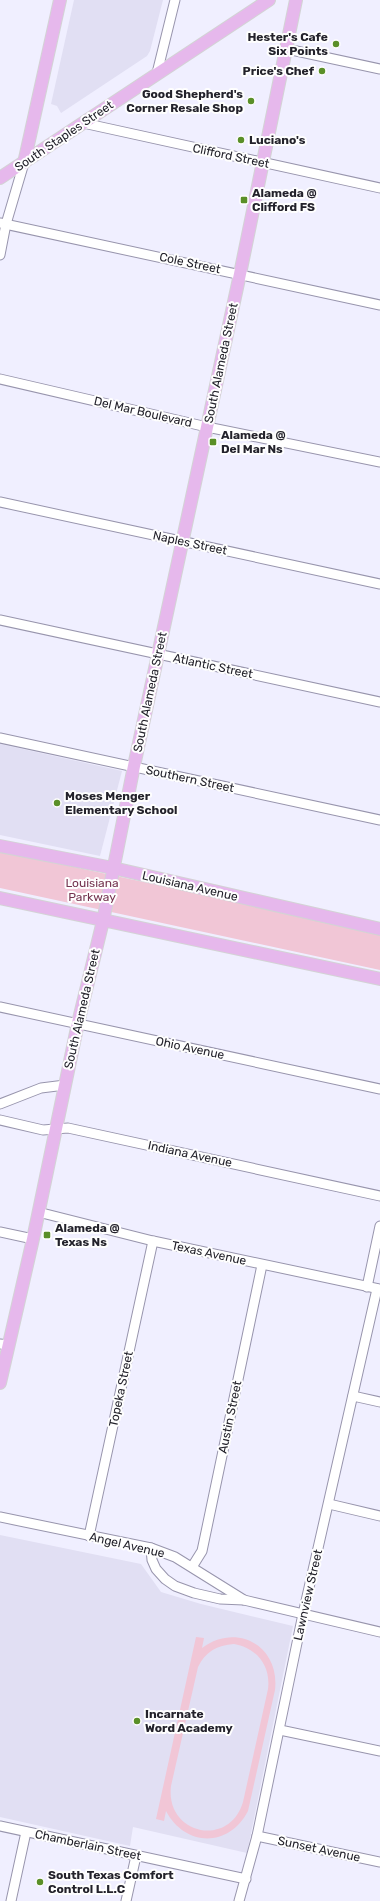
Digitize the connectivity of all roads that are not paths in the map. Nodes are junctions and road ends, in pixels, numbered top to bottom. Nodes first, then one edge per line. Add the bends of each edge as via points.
1 (60, 0) edge
2 (176, 0) edge
3 (269, 0) edge
4 (296, 0) edge
5 (287, 49) junction
6 (380, 69) edge
7 (157, 73) junction
8 (83, 124) junction
9 (24, 163) junction
10 (262, 163) junction
11 (0, 178) edge
12 (380, 188) edge
13 (3, 223) edge
14 (0, 255) edge
15 (240, 274) junction
16 (380, 305) edge
17 (0, 379) edge
18 (207, 427) junction
19 (380, 462) edge
20 (0, 502) edge
21 (183, 541) junction
22 (380, 584) edge
23 (0, 620) edge
24 (158, 654) junction
25 (380, 702) edge
26 (0, 738) edge
27 (134, 766) junction
28 (380, 820) edge
29 (0, 846) edge
30 (113, 868) junction
31 (0, 898) edge
32 (103, 921) junction
33 (380, 929) edge
34 (380, 980) edge
35 (0, 1007) edge
36 (78, 1023) junction
37 (65, 1085) junction
38 (380, 1089) edge
39 (0, 1104) edge
40 (0, 1120) edge
41 (56, 1129) junction
42 (380, 1196) edge
43 (38, 1212) junction
44 (380, 1226) edge
45 (0, 1232) edge
46 (33, 1239) junction
47 (153, 1241) junction
48 (262, 1265) junction
49 (367, 1287) junction
50 (378, 1289) edge
51 (4, 1345) edge
52 (0, 1383) edge
53 (353, 1396) junction
54 (380, 1402) edge
55 (329, 1504) junction
56 (380, 1516) edge
57 (0, 1517) edge
58 (88, 1536) junction
59 (151, 1548) junction
60 (192, 1567) junction
61 (244, 1600) junction
62 (303, 1614) junction
63 (380, 1632) edge
64 (280, 1730) junction
65 (380, 1751) edge
66 (0, 1826) edge
67 (26, 1832) junction
68 (258, 1836) junction
69 (136, 1856) junction
70 (380, 1862) edge
71 (246, 1879) junction
72 (11, 1901) edge
73 (126, 1901) edge
74 (239, 1901) edge

1 - 9 main road
2 - 7 street
3 - 7 main road, South Staples Street
4 - 5 main road, South Alameda Street
5 - 6 street
5 - 10 main road, South Alameda Street
7 - 8 main road, South Staples Street
8 - 9 main road, South Staples Street
8 - 10 street, Clifford Street
9 - 11 main road, South Staples Street
9 - 13 street
10 - 12 street, Clifford Street
10 - 15 main road, South Alameda Street
13 - 14 street
13 - 15 street, Cole Street
15 - 16 street, Cole Street
15 - 18 main road, South Alameda Street
17 - 18 street, Del Mar Boulevard
18 - 19 street, Del Mar Boulevard
18 - 21 main road, South Alameda Street
20 - 21 street, Naples Street
21 - 22 street, Naples Street
21 - 24 main road, South Alameda Street
23 - 24 street, Atlantic Street
24 - 25 street, Atlantic Street
24 - 27 main road, South Alameda Street
26 - 27 street, Southern Street
27 - 28 street, Southern Street
27 - 30 main road, South Alameda Street
29 - 30 main road, Louisiana Avenue
30 - 32 main road, South Alameda Street
30 - 33 main road, Louisiana Avenue
31 - 32 main road
32 - 34 main road
32 - 36 main road, South Alameda Street
35 - 36 street, Ohio Avenue
36 - 37 main road, South Alameda Street
36 - 38 street, Ohio Avenue
37 - 39 street via 41,1088
37 - 41 main road, South Alameda Street
40 - 41 street, Indiana Avenue via 43,1130
41 - 42 street, Indiana Avenue via 68,1128
41 - 43 main road, South Alameda Street
43 - 46 main road, South Alameda Street
43 - 47 street, Texas Avenue
44 - 49 street
45 - 46 street
46 - 51 main road, South Alameda Street
47 - 48 street, Texas Avenue
47 - 58 street, Topeka Street
48 - 49 street, Texas Avenue
48 - 60 street, Austin Street via 202,1551
49 - 50 street, Texas Avenue
50 - 53 street, Lawnview Street
51 - 52 main road, South Alameda Street
53 - 54 street
53 - 55 street, Lawnview Street
55 - 56 street
55 - 62 street, Lawnview Street
57 - 58 street, Angel Avenue
58 - 59 street, Angel Avenue
59 - 60 street, Angel Avenue
59 - 61 street via 156,1569 175,1586 220,1599
60 - 61 street, Angel Avenue
61 - 62 street
62 - 63 street
62 - 64 street, Lawnview Street
64 - 65 street
64 - 68 street, Lawnview Street
66 - 67 street, Chamberlain Street
67 - 69 street, Chamberlain Street
67 - 72 street
68 - 70 street, Sunset Avenue
68 - 71 street, Lawnview Street
69 - 71 street, Chamberlain Street
69 - 73 street
71 - 74 street, Lawnview Street

